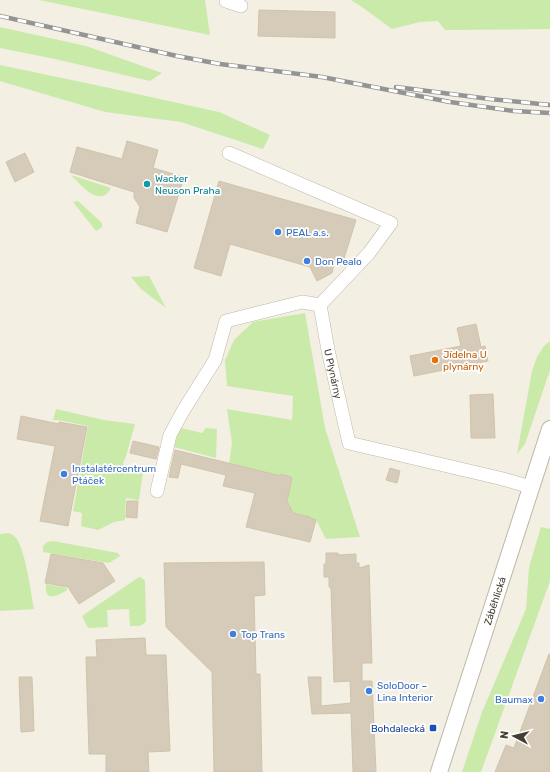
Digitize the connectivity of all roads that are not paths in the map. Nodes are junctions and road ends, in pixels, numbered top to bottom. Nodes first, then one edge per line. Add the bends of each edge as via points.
1 (227, 0) edge
2 (241, 6) dead end
3 (229, 153) dead end
4 (320, 305) junction
5 (550, 429) edge
6 (531, 487) junction
7 (158, 490) dead end
8 (439, 772) edge

1 - 2 street
3 - 4 street via 391,223 369,253
4 - 6 street, U Plynárny via 349,443
4 - 7 street via 302,302 226,321 215,360 182,411 170,435
5 - 6 street, Záběhlická
6 - 8 street, Záběhlická

